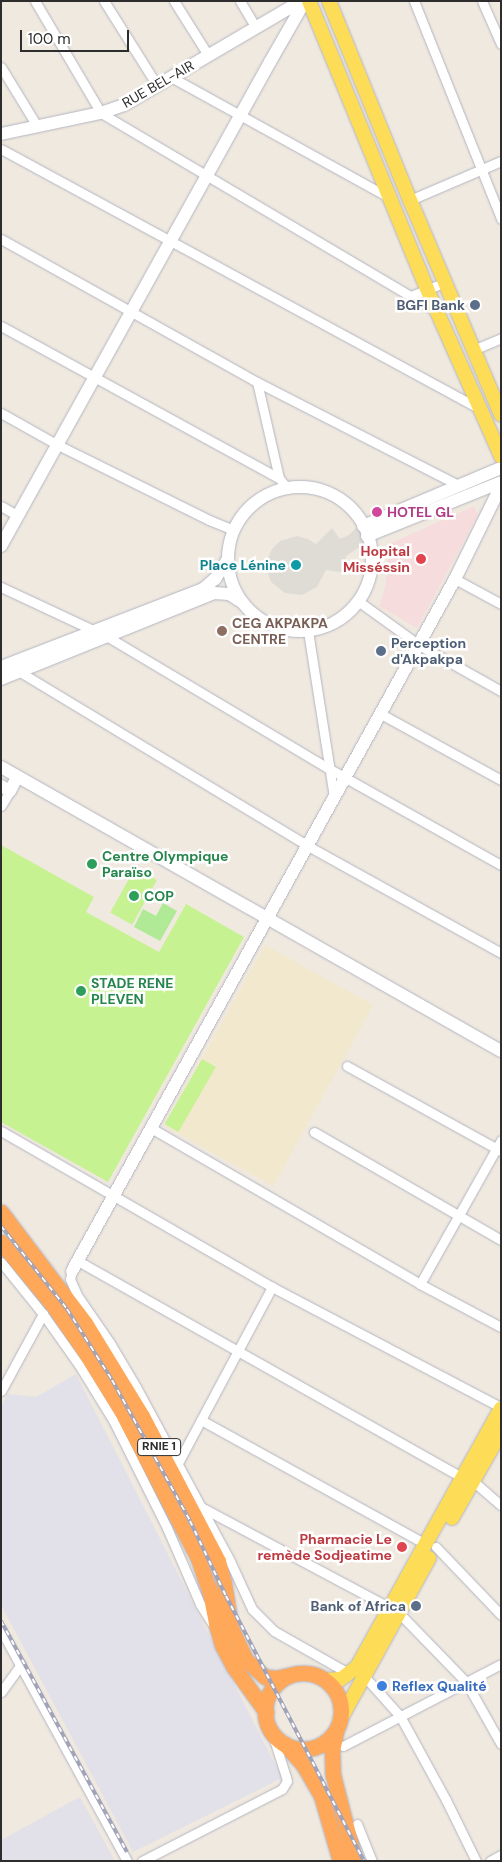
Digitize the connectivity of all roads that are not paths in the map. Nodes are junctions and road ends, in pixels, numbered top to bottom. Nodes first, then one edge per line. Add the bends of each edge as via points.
1 (35, 1) edge
2 (104, 1) edge
3 (174, 1) edge
4 (240, 1) edge
5 (301, 1) edge
6 (307, 1) edge
7 (329, 1) edge
8 (414, 1) edge
9 (482, 1) edge
10 (256, 28) junction
11 (501, 44) edge
12 (208, 56) junction
13 (1, 67) edge
14 (172, 77) junction
15 (157, 85) junction
16 (101, 113) junction
17 (241, 116) junction
18 (37, 126) junction
19 (1, 134) edge
20 (1, 149) edge
21 (501, 161) edge
22 (481, 169) junction
23 (207, 176) junction
24 (391, 199) junction
25 (410, 200) junction
26 (501, 219) edge
27 (1, 239) edge
28 (170, 242) junction
29 (445, 282) junction
30 (428, 289) junction
31 (411, 296) junction
32 (132, 312) junction
33 (438, 313) junction
34 (1, 326) edge
35 (501, 338) edge
36 (473, 350) junction
37 (95, 378) junction
38 (258, 382) junction
39 (481, 410) junction
40 (1, 413) edge
41 (501, 414) edge
42 (58, 444) junction
43 (501, 456) edge
44 (501, 468) edge
45 (283, 483) junction
46 (501, 484) edge
47 (458, 485) junction
48 (1, 506) edge
49 (18, 516) junction
50 (234, 530) junction
51 (365, 531) junction
52 (1, 546) edge
53 (228, 560) junction
54 (455, 578) junction
55 (1, 586) edge
56 (358, 601) junction
57 (242, 602) junction
58 (501, 604) edge
59 (93, 630) junction
60 (308, 630) junction
61 (108, 637) junction
62 (419, 645) junction
63 (3, 665) edge
64 (20, 672) junction
65 (1, 679) edge
66 (501, 691) edge
67 (381, 714) junction
68 (1, 767) edge
69 (328, 768) junction
70 (17, 777) junction
71 (345, 778) junction
72 (501, 780) edge
73 (5, 788) edge
74 (334, 797) junction
75 (1, 806) edge
76 (308, 846) junction
77 (501, 865) edge
78 (267, 919) junction
79 (501, 953) edge
80 (501, 1051) edge
81 (347, 1066) dead end
82 (151, 1128) junction
83 (1, 1131) edge
84 (314, 1132) dead end
85 (499, 1146) edge
86 (114, 1195) junction
87 (1, 1212) edge
88 (458, 1216) junction
89 (501, 1240) edge
90 (1, 1242) edge
91 (1, 1262) edge
92 (75, 1266) junction
93 (420, 1284) junction
94 (272, 1287) junction
95 (43, 1314) junction
96 (501, 1327) edge
97 (238, 1351) junction
98 (1, 1390) edge
99 (501, 1408) edge
100 (201, 1420) junction
101 (501, 1432) edge
102 (178, 1463) junction
103 (468, 1480) junction
104 (501, 1504) edge
105 (200, 1506) junction
106 (173, 1524) junction
107 (431, 1546) junction
108 (395, 1610) junction
109 (501, 1615) edge
110 (1, 1630) edge
111 (21, 1664) junction
112 (501, 1664) edge
113 (361, 1672) junction
114 (290, 1676) junction
115 (325, 1680) junction
116 (466, 1682) junction
117 (1, 1692) edge
118 (266, 1712) junction
119 (400, 1716) junction
120 (338, 1725) junction
121 (271, 1730) junction
122 (284, 1743) junction
123 (501, 1744) edge
124 (342, 1746) dead end
125 (357, 1824) dead end
126 (501, 1855) edge
127 (127, 1861) edge
128 (142, 1861) edge
129 (340, 1861) edge
130 (356, 1861) edge
131 (372, 1861) edge
132 (476, 1861) edge
133 (490, 1861) edge

1 - 16 street
2 - 15 street
3 - 12 street
4 - 10 street
5 - 10 street, RUE BEL-AIR
6 - 17 street
6 - 24 main road
7 - 25 main road
8 - 22 street
9 - 11 street
10 - 12 street, RUE BEL-AIR
12 - 14 street, RUE BEL-AIR
13 - 18 street
14 - 15 street, RUE BEL-AIR
14 - 17 street
15 - 16 street, RUE BEL-AIR via 124,105
16 - 18 street, RUE BEL-AIR
16 - 23 street
17 - 23 street
17 - 24 street
18 - 19 street, RUE BEL-AIR
20 - 28 street
21 - 22 street
22 - 25 street
22 - 26 street
23 - 28 street
23 - 31 street
24 - 30 main road
25 - 29 main road
27 - 32 street
28 - 32 street
28 - 39 street
29 - 30 street
29 - 36 main road
30 - 31 street
30 - 33 main road
31 - 33 street
32 - 37 street
32 - 38 street
33 - 39 main road
34 - 37 street
35 - 36 street
36 - 41 main road
37 - 42 street
37 - 45 street
38 - 45 street
38 - 47 street
39 - 43 main road
40 - 42 street
42 - 49 street
42 - 50 street
44 - 47 street
45 - 50 street via 255,502
45 - 51 street via 330,494 349,507
46 - 51 street
46 - 54 street
47 - 51 street
48 - 49 street
49 - 52 street
50 - 53 street
51 - 56 street via 371,569
53 - 57 street via 232,580
53 - 59 street via 203,589
54 - 58 street
54 - 62 street
55 - 59 street
56 - 60 street via 336,621
56 - 62 street
57 - 60 street via 272,626 294,631
57 - 61 street via 229,594 214,593
59 - 63 street
60 - 69 street
61 - 64 street
61 - 69 street
62 - 66 street
62 - 67 street
64 - 65 street
64 - 76 street
67 - 71 street
67 - 72 street
68 - 70 street
69 - 71 street
69 - 74 street
70 - 73 street
70 - 78 street
71 - 74 street
71 - 77 street
73 - 75 street
74 - 76 street
76 - 78 street
76 - 79 street
78 - 80 street
78 - 82 street
81 - 85 street
82 - 86 street
82 - 93 street
83 - 86 street
84 - 88 street
85 - 88 street
86 - 92 street
86 - 94 street
87 - 114 highway, RNIE 1 via 85,1323 142,1416 218,1560 231,1628 246,1660 264,1677
88 - 89 street
88 - 93 street
90 - 106 highway, RNIE 1 via 52,1304 87,1354 122,1412
91 - 95 street
92 - 97 street
92 - 102 street via 70,1279 77,1295 124,1366
93 - 96 street
94 - 97 street
94 - 99 street
95 - 98 street
95 - 106 street via 79,1365
97 - 100 street
97 - 103 street
99 - 103 main road
100 - 102 street
100 - 107 street
101 - 103 main road
102 - 105 street
103 - 104 street
103 - 107 main road
105 - 108 street
105 - 113 street via 259,1619 341,1669
106 - 118 highway, RNIE 1 via 206,1580 218,1631 233,1666
107 - 108 main road
107 - 109 street
108 - 113 main road
108 - 116 street
110 - 111 street
111 - 117 street
111 - 127 street
112 - 116 street
113 - 115 main road
113 - 119 street
113 - 120 main road
114 - 115 highway, RNIE 1 via 311,1674
114 - 118 highway via 272,1690
115 - 120 highway via 333,1687 339,1700
116 - 119 street
116 - 123 street
118 - 121 highway, RNIE 1
119 - 124 street
119 - 132 street
120 - 122 highway via 327,1740 314,1747 297,1748
120 - 130 highway via 332,1751 333,1775
121 - 122 highway, RNIE 1
121 - 128 street via 287,1781 282,1789
122 - 129 highway, RNIE 1 via 304,1766 321,1796
125 - 131 street
126 - 133 street

